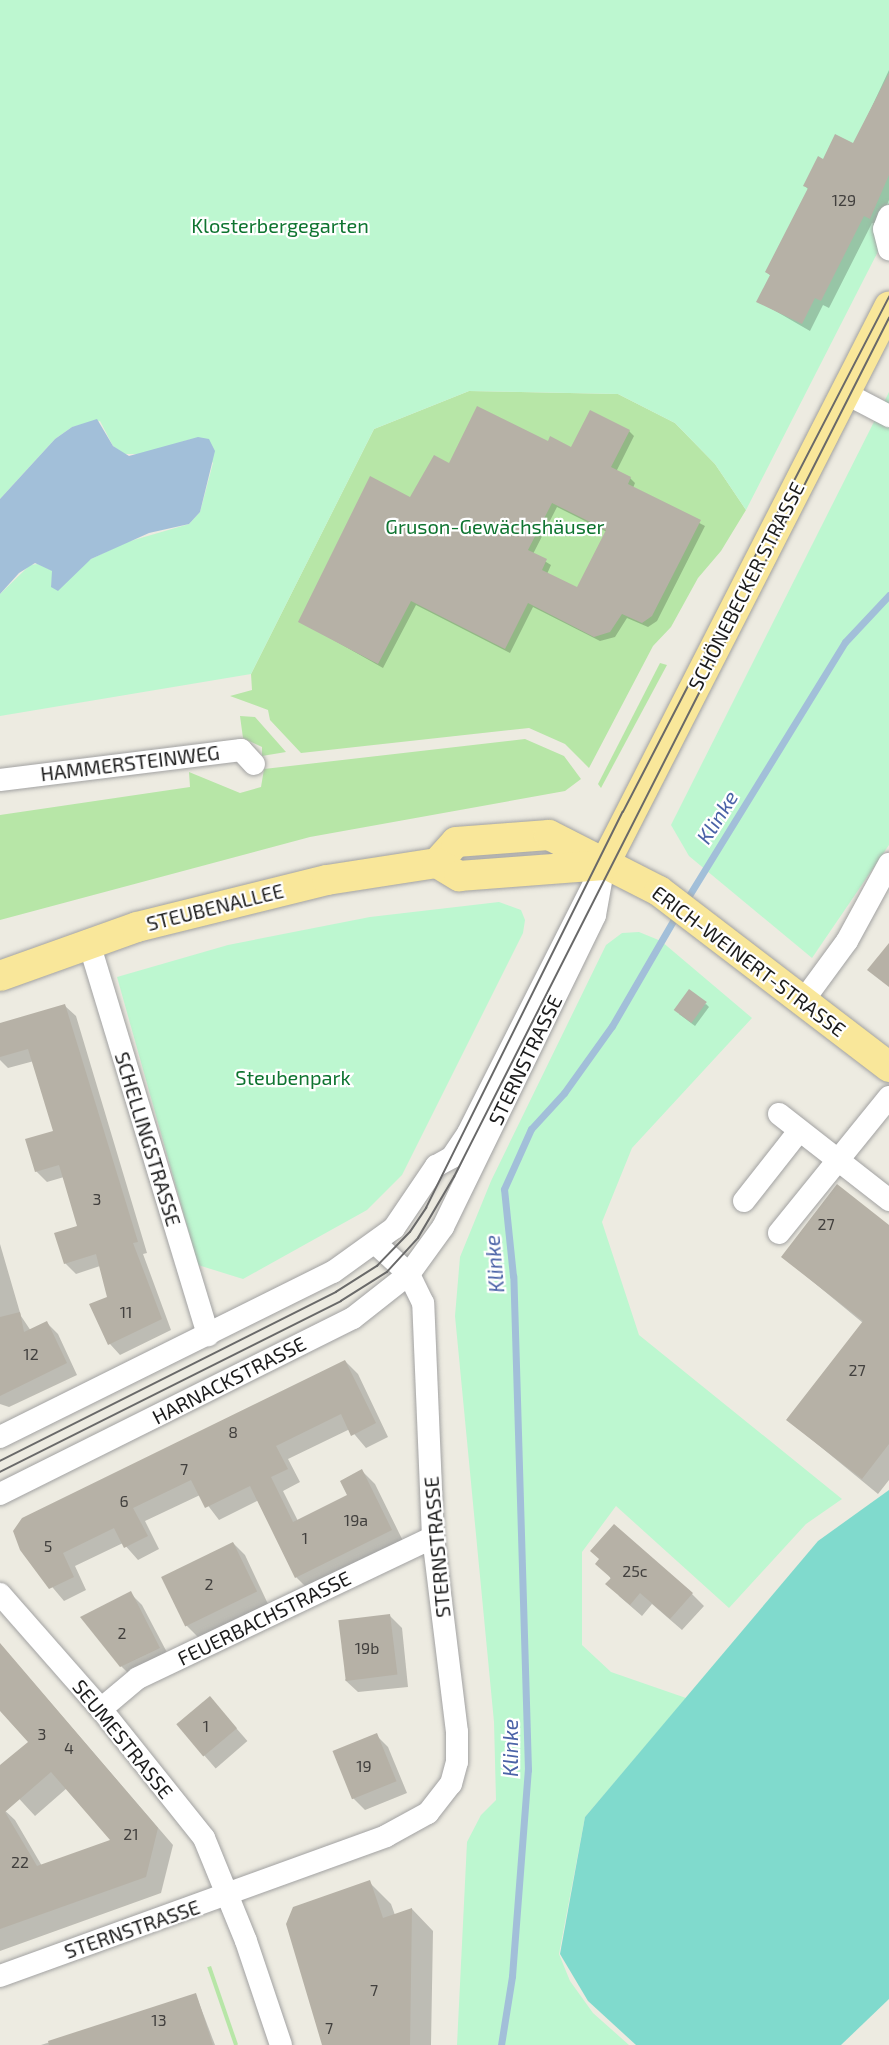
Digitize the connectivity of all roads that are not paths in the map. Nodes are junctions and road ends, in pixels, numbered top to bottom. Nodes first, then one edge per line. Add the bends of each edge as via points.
1 (889, 216) edge
2 (889, 249) edge
3 (889, 307) edge
4 (845, 393) junction
5 (889, 416) edge
6 (254, 764) dead end
7 (0, 780) edge
8 (604, 864) junction
9 (889, 864) edge
10 (89, 943) junction
11 (0, 976) edge
12 (803, 1001) junction
13 (889, 1067) edge
14 (889, 1097) edge
15 (779, 1114) dead end
16 (799, 1131) junction
17 (837, 1161) junction
18 (889, 1200) edge
19 (744, 1202) dead end
20 (779, 1233) dead end
21 (376, 1244) junction
22 (409, 1274) junction
23 (208, 1335) junction
24 (0, 1437) edge
25 (0, 1494) edge
26 (434, 1537) junction
27 (0, 1594) edge
28 (101, 1709) junction
29 (228, 1896) junction
30 (0, 1976) edge
31 (281, 2045) edge

1 - 2 street via 884,229
3 - 4 main road, SCHÖNEBECKER STRASSE
4 - 5 street
4 - 8 main road, SCHÖNEBECKER STRASSE
6 - 7 street, HAMMERSTEINWEG via 241,750
8 - 10 main road, STEUBENALLEE via 541,834 456,842 437,863 327,880 226,902
8 - 12 main road, ERICH-WEINERT-STRASSE via 645,881
8 - 21 street via 468,1133 452,1157 436,1166 406,1214
8 - 22 street, STERNSTRASSE via 595,915 443,1227
9 - 12 street via 847,941
10 - 11 main road, STEUBENALLEE
10 - 23 street, SCHELLINGSTRASSE
12 - 13 main road, ERICH-WEINERT-STRASSE
14 - 17 street
15 - 16 street
16 - 17 street
16 - 19 street
17 - 18 street
17 - 20 street
21 - 22 street
21 - 23 street via 333,1272
22 - 25 street, HARNACKSTRASSE via 353,1318
22 - 26 street, STERNSTRASSE via 423,1303
23 - 24 street
26 - 28 street, FEUERBACHSTRASSE via 138,1678
26 - 29 street, STERNSTRASSE via 457,1732 457,1762 451,1784 428,1813 406,1827
27 - 28 street, SEUMESTRASSE
28 - 29 street, SEUMESTRASSE via 204,1838
29 - 30 street, STERNSTRASSE
29 - 31 street, SEUMESTRASSE

